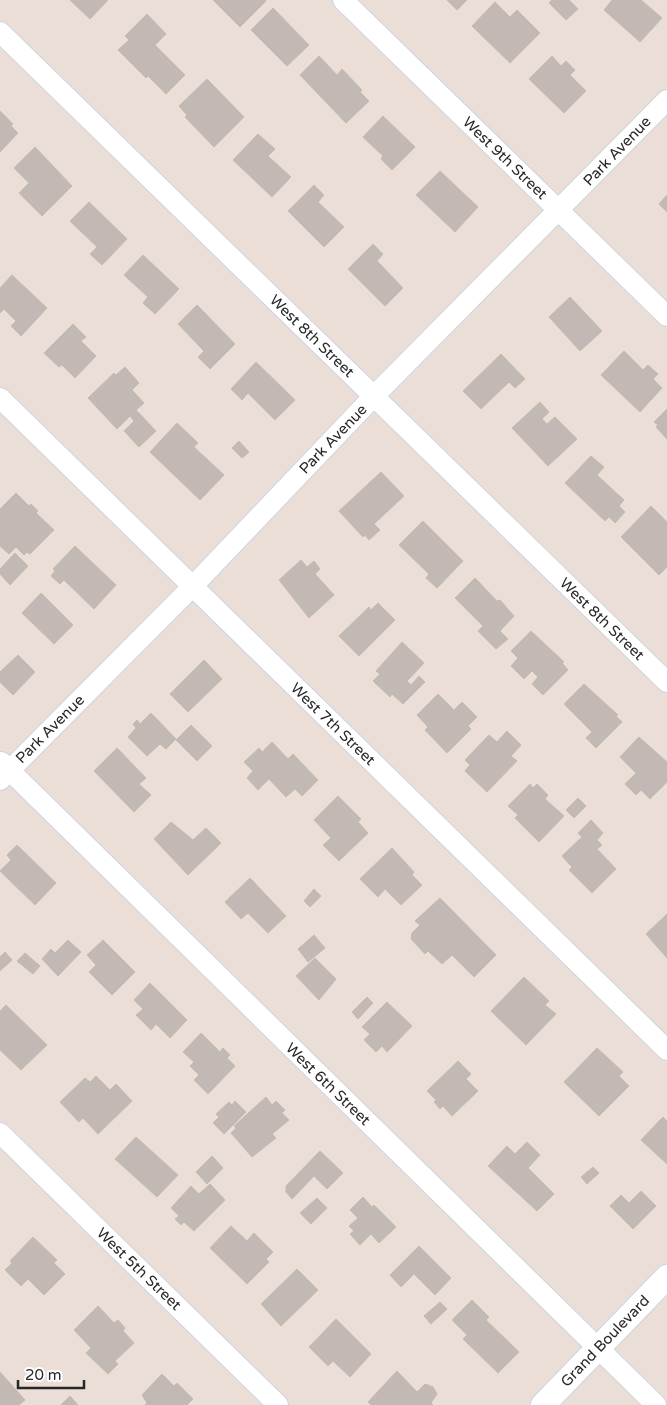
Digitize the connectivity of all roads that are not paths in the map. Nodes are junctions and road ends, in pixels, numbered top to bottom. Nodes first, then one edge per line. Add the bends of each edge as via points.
1 (343, 0) edge
2 (0, 32) edge
3 (667, 100) edge
4 (559, 211) junction
5 (667, 316) edge
6 (374, 396) junction
7 (0, 398) edge
8 (192, 587) junction
9 (667, 682) edge
10 (3, 771) edge
11 (667, 1050) edge
12 (0, 1133) edge
13 (667, 1277) edge
14 (597, 1348) junction
15 (278, 1405) edge
16 (543, 1405) edge
17 (656, 1405) edge

1 - 4 street, West 9th Street
2 - 6 street, West 8th Street
3 - 4 street, Park Avenue
4 - 5 street, West 9th Street
4 - 6 street, Park Avenue
6 - 8 street, Park Avenue
6 - 9 street, West 8th Street
7 - 8 street, West 7th Street
8 - 10 street, Park Avenue
8 - 11 street, West 7th Street
10 - 14 street, West 6th Street
12 - 15 street, West 5th Street
13 - 14 street, Grand Boulevard
14 - 16 street, Grand Boulevard
14 - 17 street, West 6th Street

